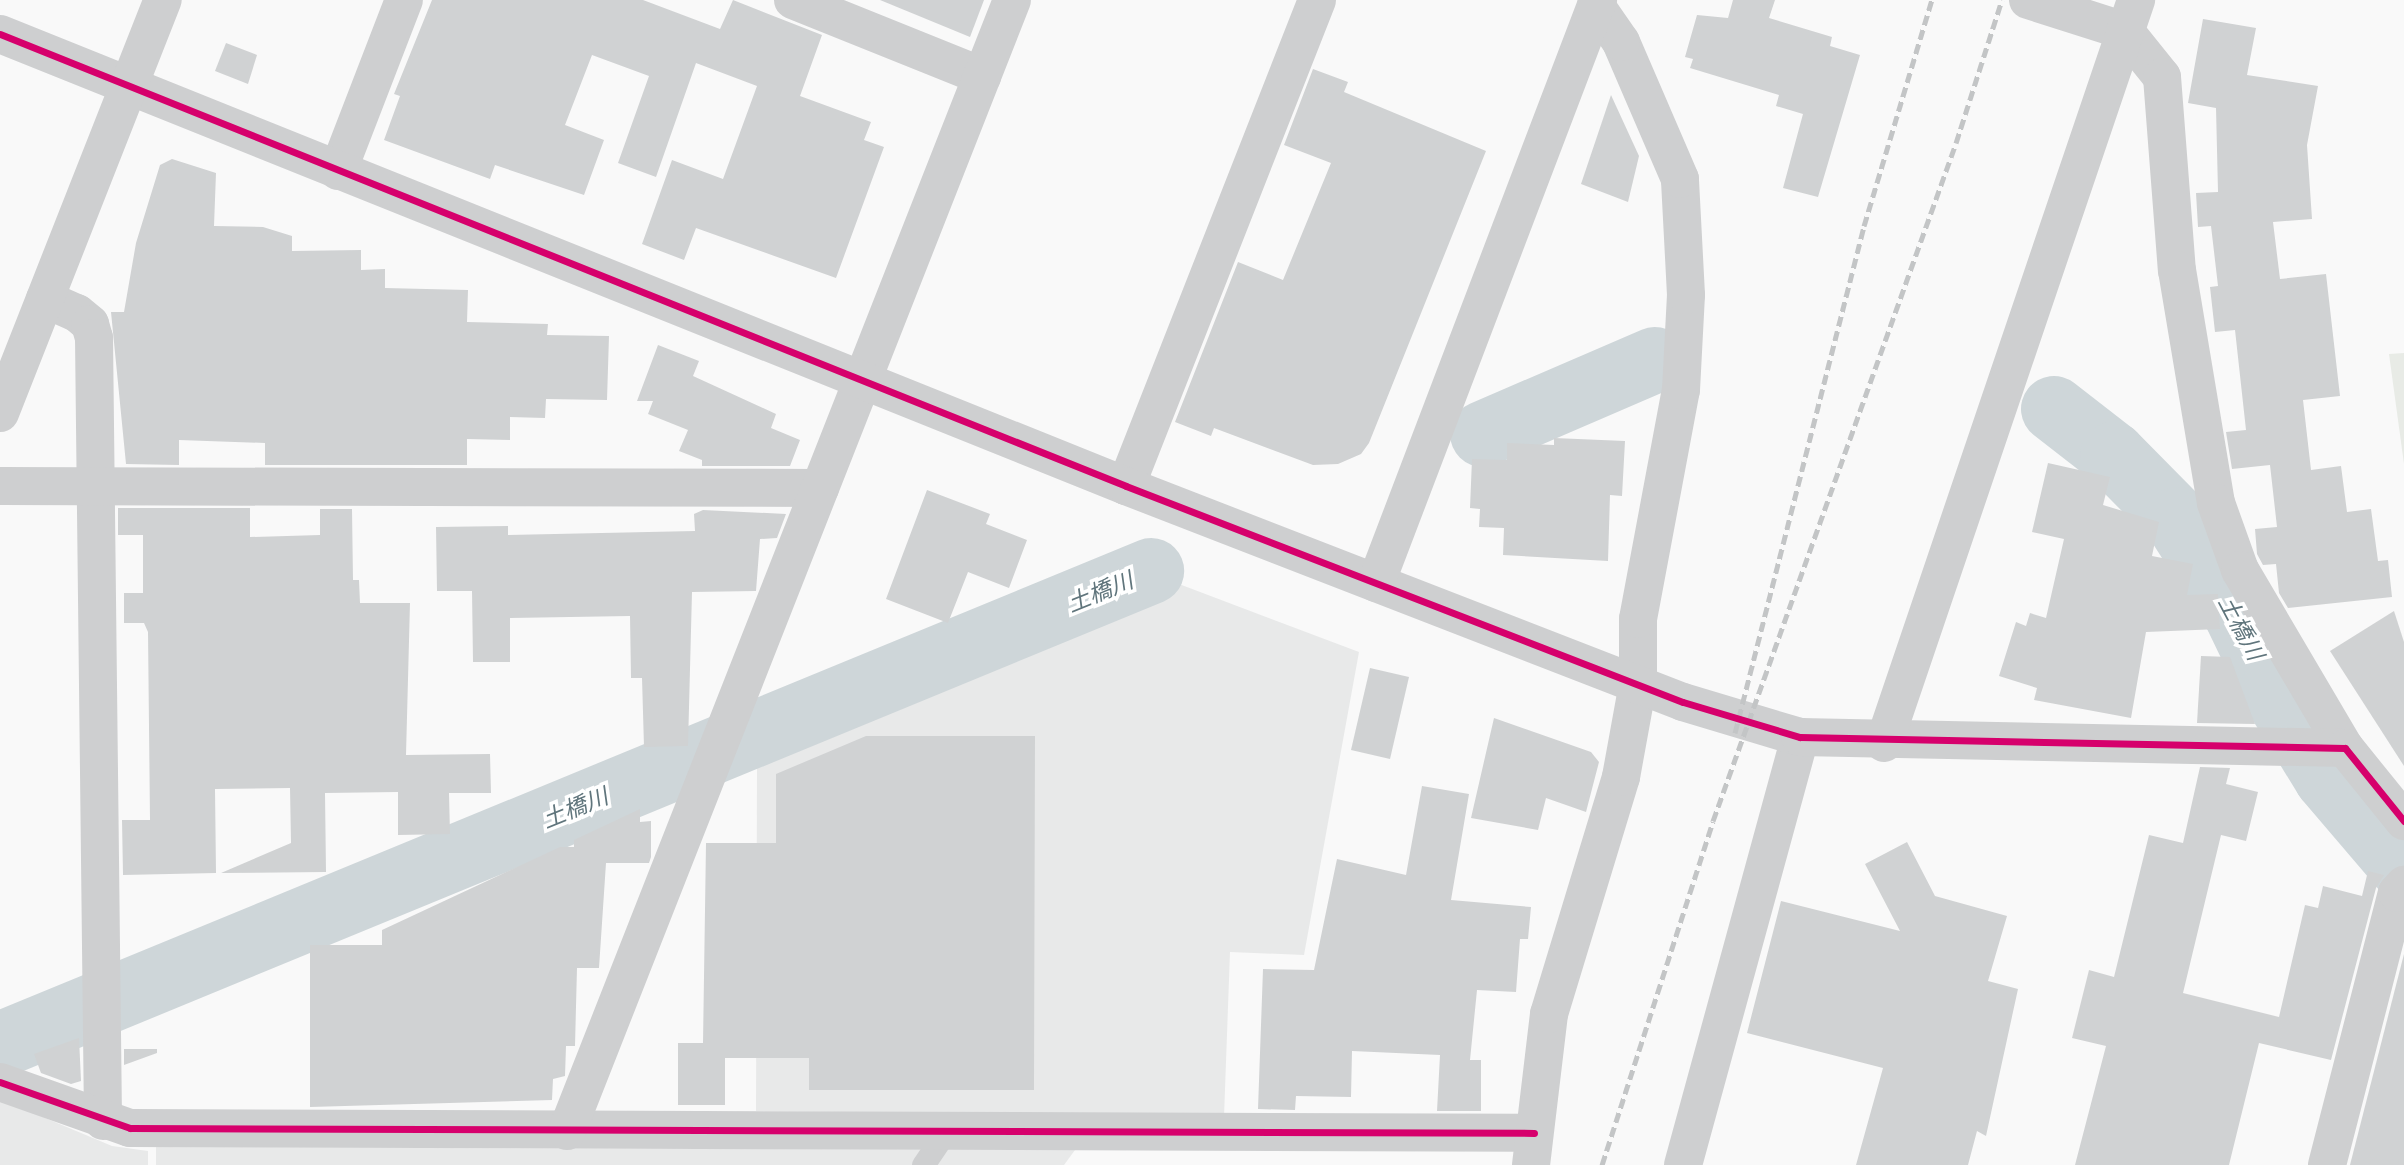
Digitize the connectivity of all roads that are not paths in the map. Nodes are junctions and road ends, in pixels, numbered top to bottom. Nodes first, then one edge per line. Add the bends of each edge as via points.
1 (163, 0) edge
2 (404, 0) edge
3 (793, 0) edge
4 (1012, 0) edge
5 (1317, 0) edge
6 (2028, 0) edge
7 (1597, 3) edge
8 (2131, 16) edge
9 (0, 34) edge
10 (982, 76) junction
11 (130, 86) junction
12 (338, 171) junction
13 (45, 299) junction
14 (862, 380) junction
15 (0, 413) edge
16 (98, 485) junction
17 (0, 486) edge
18 (1126, 486) junction
19 (820, 488) junction
20 (1376, 583) junction
21 (1638, 684) junction
22 (1800, 737) junction
23 (1884, 743) junction
24 (2345, 748) junction
25 (2404, 821) edge
26 (2404, 885) edge
27 (0, 1082) edge
28 (103, 1121) junction
29 (566, 1130) junction
30 (946, 1131) junction
31 (1533, 1149) edge
32 (923, 1165) edge
33 (1683, 1165) edge
34 (2327, 1165) edge

1 - 11 street
2 - 12 street
3 - 10 street
4 - 10 street
5 - 18 street
6 - 8 street
7 - 20 street
7 - 21 street via 1620,42 1680,179 1686,295 1681,390 1638,619
8 - 23 street
8 - 24 street via 2162,77 2177,270 2216,503 2240,570
9 - 11 street
10 - 14 street
11 - 12 street
11 - 13 street
12 - 14 street
13 - 15 street
13 - 16 street via 77,313 90,324 94,338
14 - 18 street
14 - 19 street
16 - 17 street
16 - 19 street
16 - 28 street
18 - 20 street
19 - 29 street
20 - 21 street
21 - 22 street
21 - 31 street via 1621,777 1549,1014
22 - 23 street
22 - 33 street
23 - 24 street
24 - 25 street
26 - 34 street via 2397,893
27 - 28 street
28 - 29 street via 130,1128
29 - 30 street
30 - 31 street
30 - 32 lane

